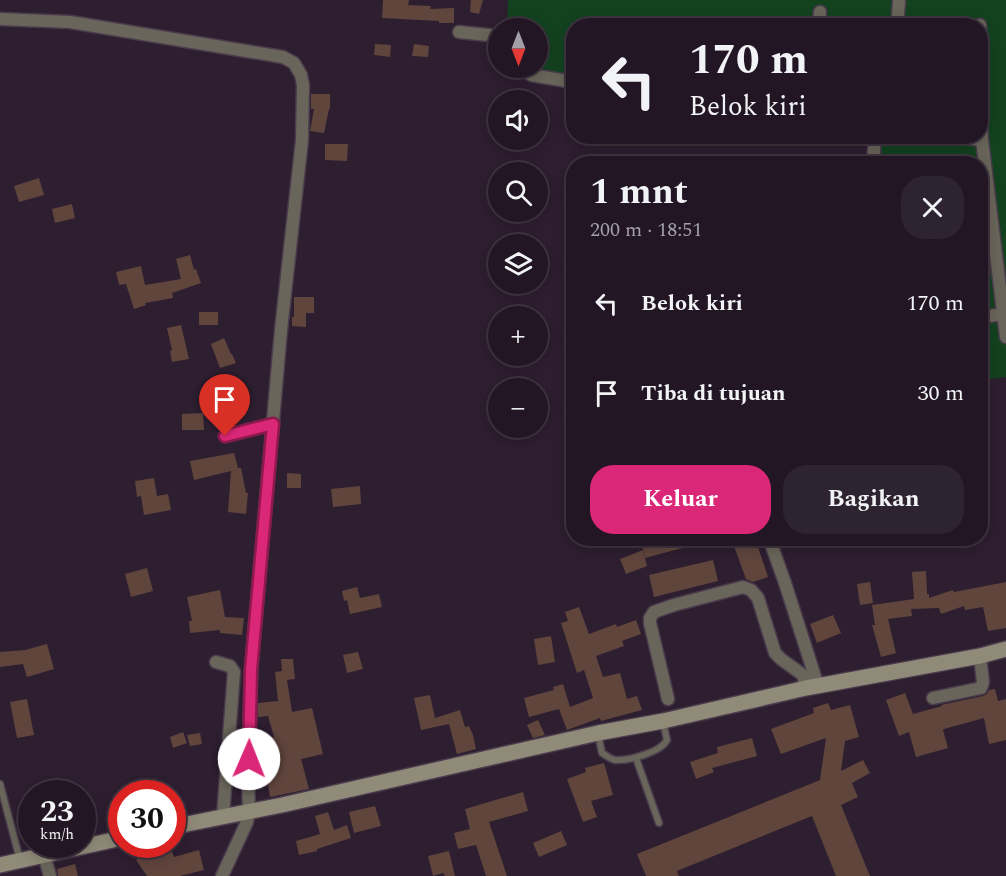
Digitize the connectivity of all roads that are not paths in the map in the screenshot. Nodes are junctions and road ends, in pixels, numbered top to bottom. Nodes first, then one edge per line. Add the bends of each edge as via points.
1 (899, 2) dead end
2 (820, 12) dead end
3 (820, 18) edge
4 (898, 18) edge
5 (0, 19) edge
6 (459, 32) dead end
7 (488, 35) edge
8 (548, 78) edge
9 (566, 81) edge
10 (988, 187) edge
11 (1004, 314) edge
12 (988, 316) edge
13 (1006, 337) edge
14 (273, 424) junction
15 (225, 436) dead end
16 (772, 546) edge
17 (1006, 649) edge
18 (980, 656) junction
19 (216, 662) dead end
20 (812, 687) junction
21 (933, 698) dead end
22 (668, 699) dead end
23 (663, 722) junction
24 (598, 733) junction
25 (636, 758) junction
26 (0, 784) edge
27 (249, 811) junction
28 (223, 816) junction
29 (659, 823) dead end
30 (186, 824) edge
31 (32, 858) edge
32 (46, 858) edge
33 (20, 861) junction
34 (0, 865) edge
35 (50, 876) edge
36 (222, 876) edge

1 - 4 street
2 - 3 street
5 - 14 street via 70,22 283,57 294,63 303,85 302,140
6 - 7 street
8 - 9 street
10 - 11 street
11 - 12 street
11 - 13 street
14 - 15 street
14 - 27 street via 251,670
16 - 20 street
17 - 18 street
18 - 20 street
18 - 21 street via 981,688
19 - 28 street via 230,666 234,672
20 - 22 street via 775,653 758,598 743,587 654,612 650,623
20 - 23 street
23 - 24 street
23 - 25 lane via 667,740 663,746
24 - 25 lane via 607,757
24 - 27 street
25 - 29 lane
26 - 33 lane
27 - 28 street
27 - 36 street
28 - 30 street
31 - 33 street
32 - 35 street
33 - 34 street

